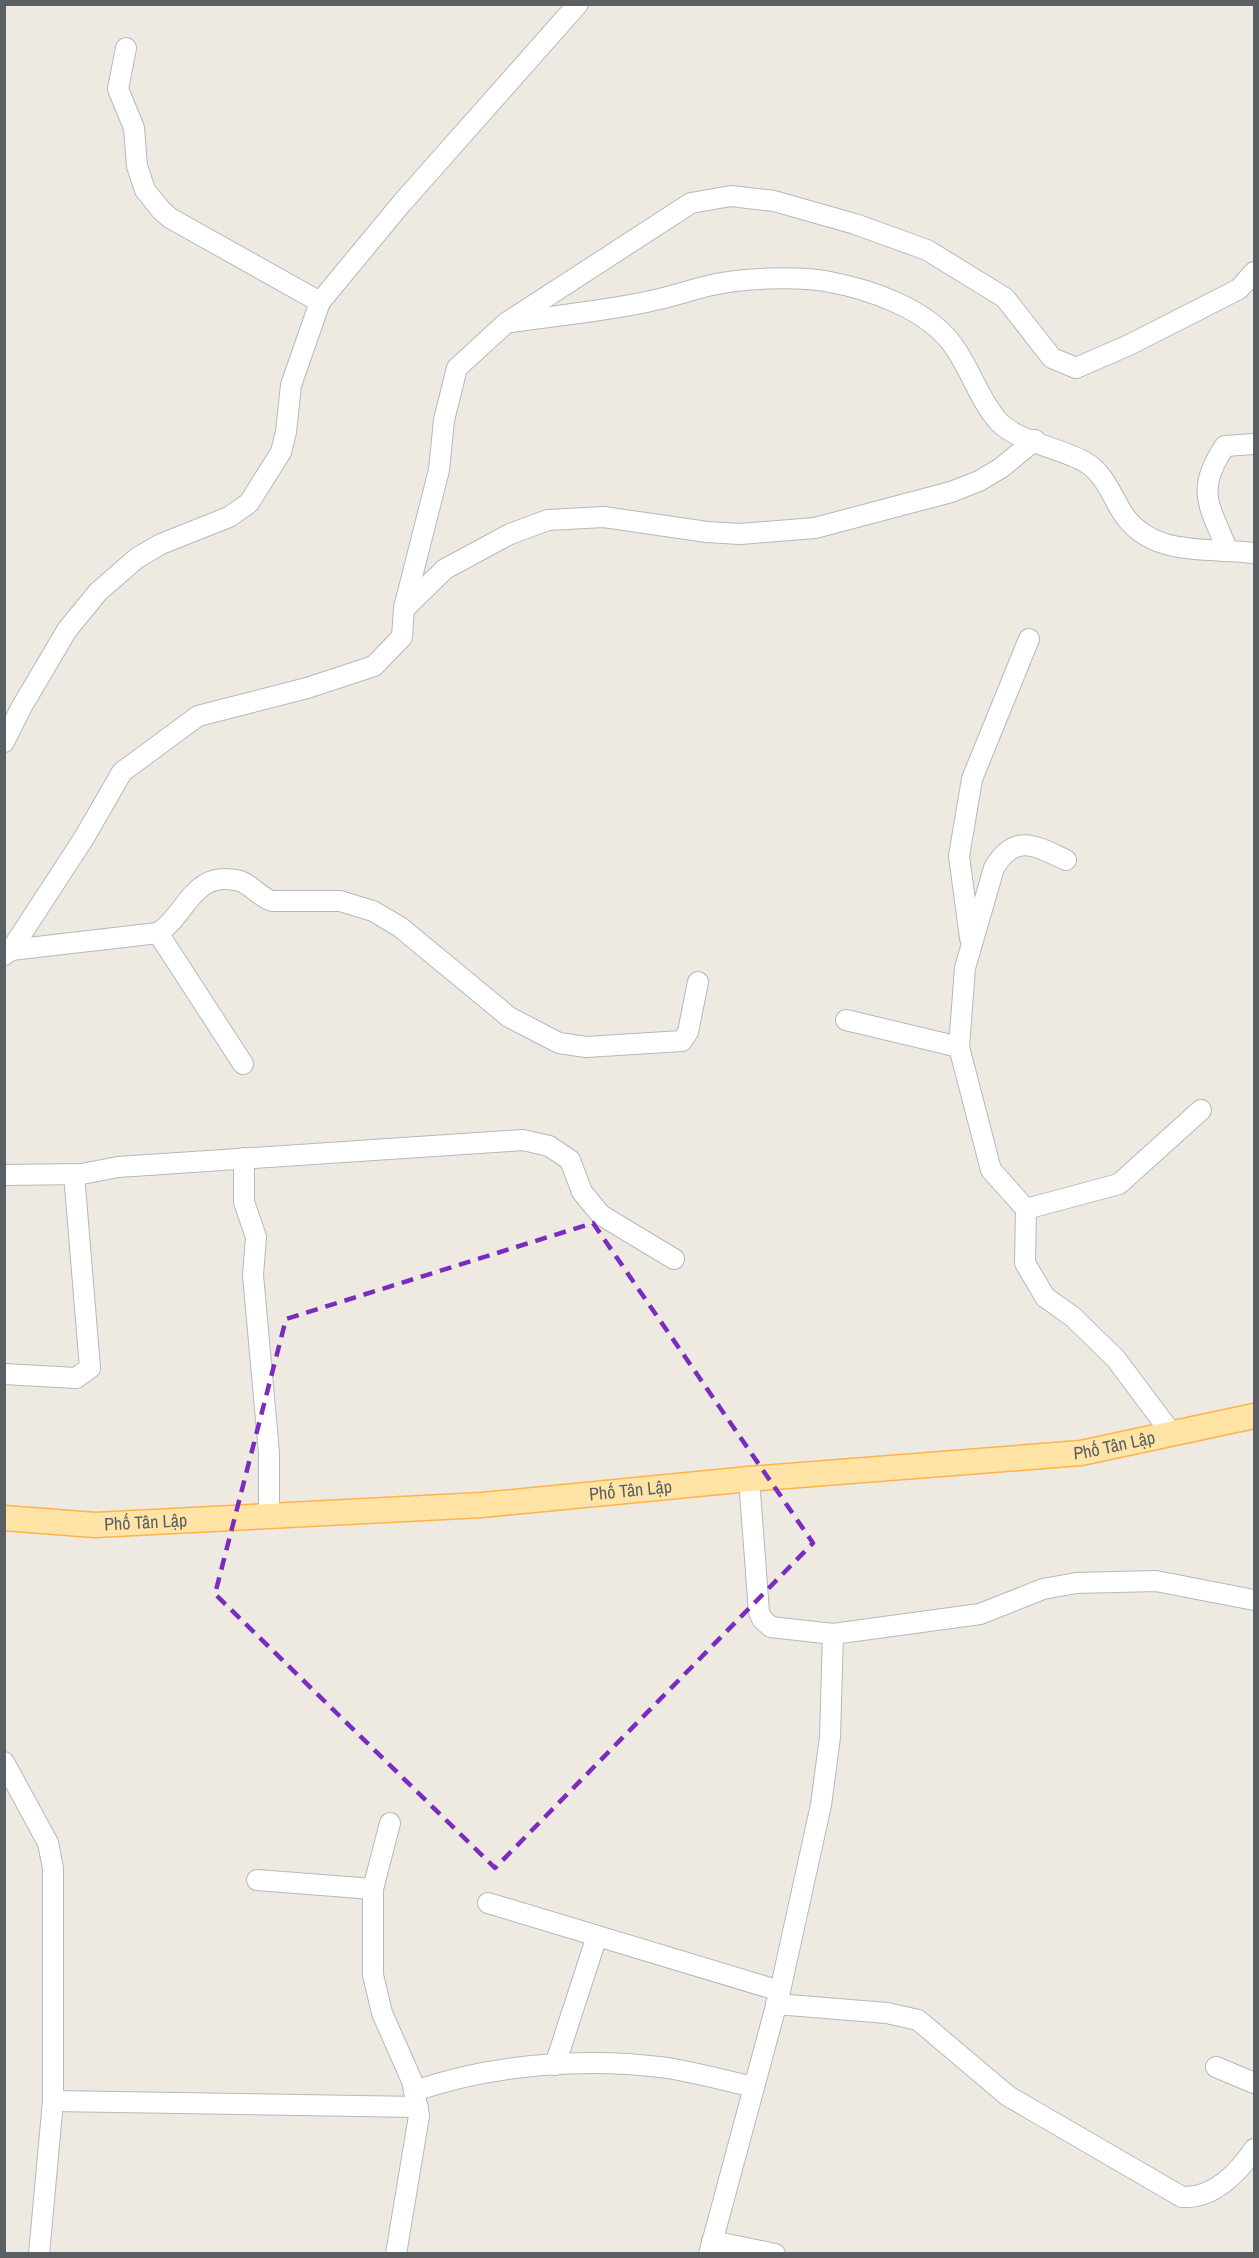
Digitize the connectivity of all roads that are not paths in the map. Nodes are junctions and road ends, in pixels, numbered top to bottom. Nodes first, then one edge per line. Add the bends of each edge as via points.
1 (578, 4) edge
2 (126, 48) dead end
3 (1254, 272) edge
4 (320, 302) junction
5 (506, 323) junction
6 (1035, 440) junction
7 (1254, 444) edge
8 (1227, 549) junction
9 (1254, 553) edge
10 (404, 608) junction
11 (1029, 639) dead end
12 (4, 742) edge
13 (1066, 860) dead end
14 (158, 933) junction
15 (970, 944) junction
16 (8, 952) edge
17 (698, 982) dead end
18 (846, 1020) dead end
19 (959, 1047) junction
20 (243, 1064) dead end
21 (1201, 1110) dead end
22 (244, 1158) junction
23 (4, 1174) edge
24 (74, 1174) junction
25 (1026, 1209) junction
26 (674, 1259) dead end
27 (4, 1374) edge
28 (1254, 1416) edge
29 (1172, 1434) junction
30 (749, 1479) junction
31 (269, 1516) junction
32 (4, 1518) edge
33 (1254, 1600) edge
34 (833, 1634) junction
35 (4, 1762) edge
36 (390, 1823) dead end
37 (257, 1880) dead end
38 (373, 1889) junction
39 (488, 1903) dead end
40 (597, 1936) junction
41 (778, 1998) junction
42 (555, 2065) junction
43 (1216, 2067) dead end
44 (1254, 2083) edge
45 (753, 2086) junction
46 (416, 2099) junction
47 (53, 2101) junction
48 (1254, 2150) edge
49 (711, 2247) edge
50 (39, 2253) edge
51 (396, 2253) edge
52 (775, 2253) edge

1 - 4 street
2 - 4 street via 119,94 134,128 141,181 153,201 170,218
3 - 5 street via 1239,289 1076,368 1052,358 1005,298 927,250 774,201 731,196 691,203
4 - 12 street via 291,385 282,452 249,503 229,517 161,544 137,558 98,592 67,630
5 - 6 street via 656,300 727,282 826,281 898,303 930,320 956,348 1002,424
5 - 10 street via 457,368 444,420 439,470
6 - 8 street via 1095,469 1128,521 1151,539 1185,548
6 - 10 street via 1001,468 951,492 804,530 741,534 604,517 548,520 510,534 445,569
7 - 8 street via 1225,446 1210,468 1206,497
8 - 9 street
10 - 16 street via 402,637 374,666 198,716 122,772 84,838
11 - 15 street via 972,779 959,856
13 - 15 street via 1022,844 1002,855 994,868
14 - 16 street
14 - 17 street via 173,921 194,890 209,883 238,881 272,901 323,900 358,905 400,927 525,1027 572,1046 682,1041 688,1032
14 - 20 street
15 - 19 street via 964,968
18 - 19 street
19 - 25 street via 991,1170
21 - 25 street via 1119,1184
22 - 24 street
22 - 26 street via 523,1140 549,1146 570,1160 582,1192 601,1215
22 - 31 street via 244,1202 256,1237 253,1275 269,1453
23 - 24 street
24 - 27 street via 90,1368 76,1378
25 - 29 street via 1025,1263 1045,1297 1073,1317 1116,1359
28 - 29 main road, Phố Tân Lập
29 - 30 main road, Phố Tân Lập via 1081,1453
30 - 31 main road, Phố Tân Lập via 482,1505
30 - 34 street via 762,1620 771,1627
31 - 32 main road, Phố Tân Lập via 95,1525
33 - 34 street via 1156,1581 1076,1583 1043,1589 980,1614
34 - 41 street via 830,1737 821,1805
35 - 47 street via 13,1773 51,1854
36 - 38 street
37 - 38 street
38 - 46 street via 372,1975 376,1995
39 - 40 street
40 - 41 street
40 - 42 street
41 - 45 street
41 - 48 street via 918,2020 1008,2096 1182,2198 1201,2197 1213,2190
42 - 45 street via 638,2065
42 - 46 street via 458,2077
43 - 44 street
45 - 49 street
46 - 47 street
46 - 51 street via 418,2127
47 - 50 street
49 - 52 street

